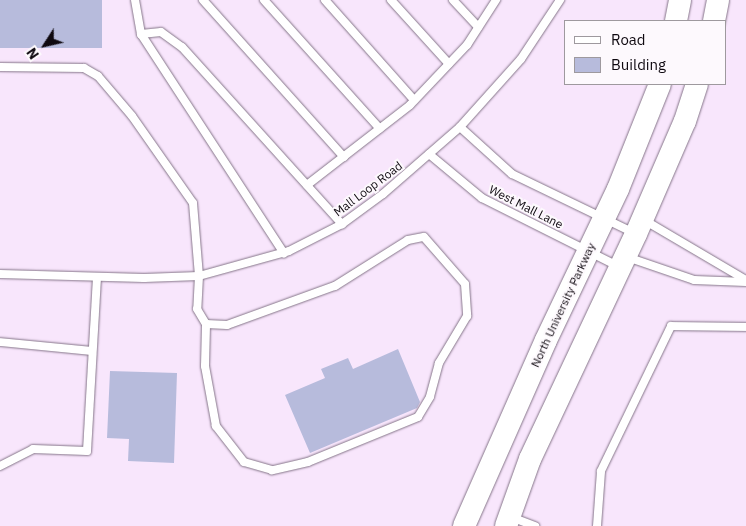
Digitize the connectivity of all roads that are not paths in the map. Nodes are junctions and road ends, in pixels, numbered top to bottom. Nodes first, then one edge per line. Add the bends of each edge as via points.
1 (135, 0) edge
2 (203, 0) edge
3 (264, 0) edge
4 (325, 0) edge
5 (391, 0) edge
6 (453, 0) edge
7 (496, 0) edge
8 (560, 0) edge
9 (680, 0) edge
10 (718, 0) edge
11 (676, 20) edge
12 (714, 20) edge
13 (478, 27) junction
14 (141, 34) junction
15 (449, 64) junction
16 (0, 66) edge
17 (660, 85) edge
18 (698, 85) edge
19 (414, 100) junction
20 (460, 127) junction
21 (380, 129) junction
22 (429, 154) junction
23 (344, 157) junction
24 (307, 185) junction
25 (604, 218) junction
26 (342, 224) junction
27 (639, 227) junction
28 (588, 250) junction
29 (284, 253) junction
30 (623, 262) junction
31 (0, 274) edge
32 (199, 276) junction
33 (97, 277) junction
34 (746, 281) edge
35 (206, 324) junction
36 (746, 327) edge
37 (0, 342) edge
38 (91, 351) junction
39 (0, 466) edge
40 (507, 521) edge
41 (464, 526) edge
42 (535, 526) edge
43 (597, 526) edge

1 - 14 lane
2 - 23 lane
3 - 21 lane
4 - 19 lane
5 - 15 lane
6 - 13 lane
7 - 13 lane
8 - 20 lane, Mall Loop Road via 521,59
9 - 11 main road
10 - 12 main road
13 - 15 lane
14 - 24 lane via 161,32 172,38
14 - 29 lane
15 - 19 lane
16 - 32 lane via 84,68 98,76 132,116 193,203
17 - 25 main road, North University Parkway
18 - 27 main road
19 - 21 lane
20 - 22 lane, Mall Loop Road
20 - 25 lane, West Mall Lane via 512,174
21 - 23 lane
22 - 26 lane, Mall Loop Road
22 - 28 lane, West Mall Lane via 482,198
23 - 24 lane
24 - 26 lane
25 - 27 lane, West Mall Lane
25 - 28 main road, North University Parkway
26 - 29 lane, Mall Loop Road
27 - 30 main road
27 - 34 lane, West Mall Lane
28 - 30 lane, West Mall Lane
28 - 41 main road, North University Parkway
29 - 32 lane, Mall Loop Road
30 - 34 lane, West Mall Lane via 694,280
30 - 40 main road via 530,460
31 - 33 lane, Mall Loop Road
32 - 33 lane, Mall Loop Road
32 - 35 lane via 197,309
33 - 38 lane
35 - 35 lane via 227,325 335,286 408,240 424,236 465,284 467,316 439,363 430,396 418,417 308,462 272,470 244,462 216,426 204,366
36 - 43 lane via 671,326 601,471
37 - 38 lane
38 - 39 lane via 87,451 33,449
40 - 42 lane

